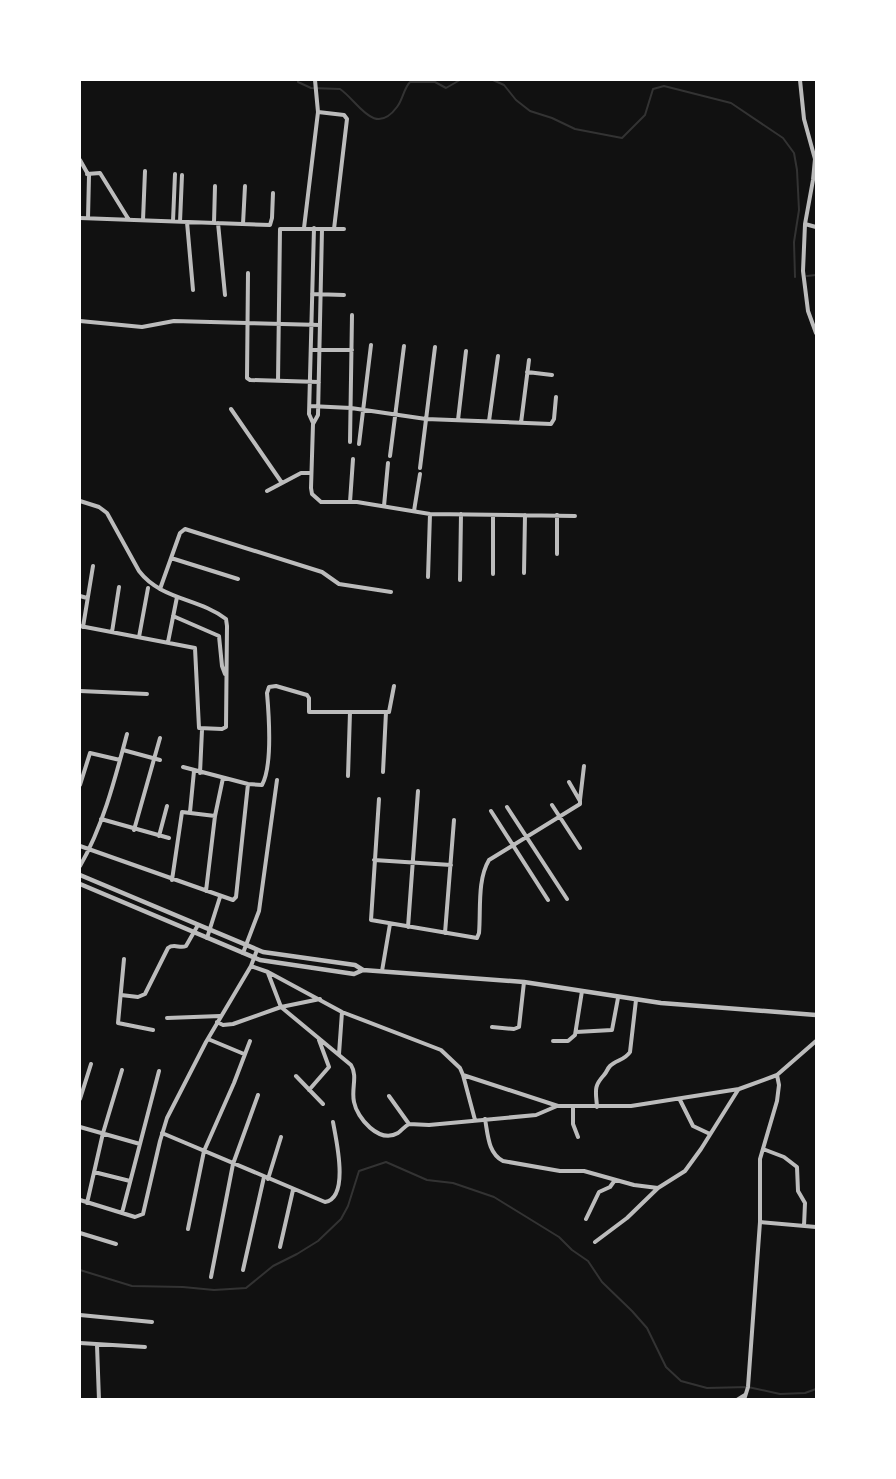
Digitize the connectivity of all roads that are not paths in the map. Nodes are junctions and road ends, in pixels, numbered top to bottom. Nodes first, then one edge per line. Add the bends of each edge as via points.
1 (800, 80) edge
2 (315, 81) edge
3 (318, 112) junction
4 (80, 160) edge
5 (145, 171) dead end
6 (87, 174) junction
7 (175, 174) dead end
8 (182, 175) dead end
9 (215, 186) dead end
10 (245, 186) dead end
11 (273, 193) dead end
12 (80, 218) edge
13 (88, 218) junction
14 (129, 220) junction
15 (143, 220) junction
16 (173, 221) junction
17 (180, 222) junction
18 (187, 222) junction
19 (216, 223) junction
20 (243, 224) junction
21 (805, 224) junction
22 (816, 227) edge
23 (304, 228) junction
24 (314, 228) junction
25 (322, 229) junction
26 (334, 229) junction
27 (344, 229) dead end
28 (248, 273) dead end
29 (193, 290) dead end
30 (312, 294) junction
31 (321, 294) junction
32 (225, 295) dead end
33 (344, 295) dead end
34 (352, 315) dead end
35 (80, 321) edge
36 (247, 324) junction
37 (278, 324) junction
38 (312, 325) junction
39 (320, 325) junction
40 (816, 333) edge
41 (371, 345) dead end
42 (404, 346) dead end
43 (435, 347) dead end
44 (311, 350) junction
45 (320, 350) junction
46 (352, 350) junction
47 (466, 351) dead end
48 (498, 356) dead end
49 (528, 360) dead end
50 (527, 372) junction
51 (552, 375) dead end
52 (278, 381) junction
53 (310, 382) junction
54 (319, 382) junction
55 (556, 397) dead end
56 (310, 406) junction
57 (318, 406) junction
58 (351, 408) junction
59 (231, 409) dead end
60 (363, 411) junction
61 (395, 416) junction
62 (426, 419) junction
63 (458, 420) junction
64 (489, 421) junction
65 (521, 423) junction
66 (313, 424) junction
67 (351, 442) dead end
68 (359, 444) dead end
69 (390, 456) dead end
70 (353, 459) dead end
71 (388, 463) dead end
72 (420, 468) dead end
73 (311, 473) junction
74 (420, 474) dead end
75 (282, 483) junction
76 (267, 491) dead end
77 (80, 501) edge
78 (350, 502) junction
79 (384, 506) junction
80 (414, 511) junction
81 (430, 514) junction
82 (461, 514) junction
83 (493, 514) junction
84 (525, 515) junction
85 (557, 515) junction
86 (575, 516) dead end
87 (557, 554) dead end
88 (171, 558) junction
89 (93, 566) dead end
90 (524, 573) dead end
91 (493, 574) dead end
92 (428, 578) dead end
93 (238, 579) dead end
94 (460, 580) dead end
95 (119, 586) dead end
96 (148, 588) dead end
97 (160, 589) junction
98 (391, 592) dead end
99 (80, 596) edge
100 (177, 597) junction
101 (87, 598) junction
102 (173, 615) junction
103 (81, 626) edge
104 (112, 632) junction
105 (139, 637) junction
106 (168, 642) junction
107 (227, 676) junction
108 (394, 686) dead end
109 (80, 692) edge
110 (147, 694) dead end
111 (350, 712) junction
112 (386, 712) junction
113 (202, 729) junction
114 (127, 734) dead end
115 (160, 738) dead end
116 (123, 750) junction
117 (154, 759) junction
118 (120, 760) junction
119 (160, 760) dead end
120 (584, 766) dead end
121 (183, 767) dead end
122 (194, 771) junction
123 (200, 772) junction
124 (383, 772) dead end
125 (348, 776) dead end
126 (223, 778) junction
127 (277, 780) dead end
128 (569, 782) dead end
129 (248, 784) junction
130 (80, 785) edge
131 (418, 791) dead end
132 (379, 799) dead end
133 (580, 801) junction
134 (552, 805) dead end
135 (167, 806) dead end
136 (507, 807) dead end
137 (491, 811) dead end
138 (190, 812) junction
139 (215, 816) junction
140 (560, 817) junction
141 (101, 819) junction
142 (454, 820) dead end
143 (134, 830) junction
144 (159, 836) junction
145 (527, 837) junction
146 (169, 838) dead end
147 (513, 845) junction
148 (80, 846) edge
149 (580, 848) dead end
150 (89, 850) junction
151 (374, 860) junction
152 (413, 862) junction
153 (451, 865) junction
154 (80, 866) edge
155 (80, 875) edge
156 (172, 880) junction
157 (80, 884) edge
158 (206, 891) junction
159 (220, 897) junction
160 (567, 899) dead end
161 (548, 900) dead end
162 (390, 924) junction
163 (198, 925) junction
164 (408, 927) junction
165 (210, 930) junction
166 (194, 933) junction
167 (445, 933) junction
168 (207, 938) junction
169 (246, 946) junction
170 (257, 951) junction
171 (243, 954) junction
172 (255, 958) junction
173 (124, 959) dead end
174 (251, 966) junction
175 (363, 970) junction
176 (268, 972) junction
177 (382, 972) junction
178 (524, 982) junction
179 (582, 991) junction
180 (121, 995) junction
181 (618, 998) junction
182 (320, 999) junction
183 (636, 1000) junction
184 (281, 1007) junction
185 (342, 1012) junction
186 (816, 1015) edge
187 (220, 1016) junction
188 (167, 1018) dead end
189 (217, 1022) junction
190 (492, 1027) dead end
191 (153, 1030) dead end
192 (576, 1032) junction
193 (207, 1039) junction
194 (319, 1039) junction
195 (250, 1041) dead end
196 (553, 1041) dead end
197 (816, 1041) edge
198 (244, 1054) junction
199 (339, 1054) junction
200 (91, 1064) dead end
201 (122, 1070) dead end
202 (159, 1071) dead end
203 (463, 1075) junction
204 (296, 1076) dead end
205 (777, 1076) junction
206 (309, 1089) junction
207 (739, 1089) junction
208 (258, 1095) dead end
209 (389, 1096) dead end
210 (80, 1099) edge
211 (680, 1100) junction
212 (323, 1104) dead end
213 (558, 1106) junction
214 (573, 1107) junction
215 (597, 1107) junction
216 (485, 1119) junction
217 (475, 1120) junction
218 (333, 1122) dead end
219 (409, 1124) junction
220 (80, 1127) edge
221 (103, 1133) junction
222 (162, 1133) junction
223 (710, 1134) junction
224 (281, 1137) dead end
225 (579, 1137) dead end
226 (140, 1144) junction
227 (763, 1149) junction
228 (204, 1151) junction
229 (233, 1164) junction
230 (94, 1172) junction
231 (266, 1178) junction
232 (615, 1180) junction
233 (130, 1181) junction
234 (658, 1188) junction
235 (293, 1190) junction
236 (80, 1200) edge
237 (87, 1203) junction
238 (122, 1213) junction
239 (586, 1219) dead end
240 (760, 1222) junction
241 (804, 1226) junction
242 (816, 1227) edge
243 (188, 1229) dead end
244 (80, 1233) edge
245 (595, 1242) dead end
246 (116, 1244) dead end
247 (280, 1247) dead end
248 (243, 1270) dead end
249 (211, 1277) dead end
250 (80, 1315) edge
251 (152, 1322) dead end
252 (80, 1343) edge
253 (97, 1345) junction
254 (145, 1347) dead end
255 (745, 1397) edge
256 (99, 1400) edge
257 (737, 1400) edge

1 - 21 street via 804,119 815,159
2 - 3 street
3 - 23 street
3 - 26 street via 344,115 347,119
4 - 6 street
5 - 15 street
6 - 13 street
6 - 14 street via 100,173
7 - 16 street
8 - 17 street
9 - 19 street
10 - 20 street
11 - 20 street via 270,225
12 - 13 street
13 - 14 street
14 - 15 street
15 - 16 street
16 - 17 street
17 - 18 street
18 - 19 street
18 - 29 street
19 - 20 street
19 - 32 street
21 - 22 street
21 - 40 street via 805,295
23 - 24 street
23 - 37 street via 280,229
24 - 25 street
24 - 30 street
25 - 26 street
25 - 31 street
26 - 27 street
28 - 36 street
30 - 31 street
30 - 38 street
31 - 33 street
31 - 39 street
34 - 46 street
35 - 36 street via 142,327 174,321
36 - 37 street
36 - 52 street via 247,378
37 - 38 street
37 - 52 street
38 - 39 street
38 - 44 street
39 - 45 street
41 - 60 street
42 - 61 street
43 - 62 street
44 - 45 street
44 - 53 street
45 - 46 street
45 - 54 street
46 - 58 street
47 - 63 street
48 - 64 street
49 - 50 street
50 - 51 street
50 - 65 street
52 - 53 street
53 - 54 street
53 - 56 street
54 - 57 street
55 - 65 street via 551,424
56 - 57 street
56 - 66 street
57 - 58 street
57 - 66 street
58 - 60 street
58 - 67 street
59 - 75 street
60 - 61 street
60 - 68 street
61 - 62 street
61 - 69 street
62 - 63 street
62 - 72 street
63 - 64 street
64 - 65 street
66 - 73 street
70 - 78 street
71 - 79 street
73 - 75 street via 301,473
73 - 78 street via 316,499
74 - 80 street
75 - 76 street
77 - 97 street via 107,513 138,571
78 - 79 street
79 - 80 street
80 - 81 street
81 - 82 street
81 - 92 street
82 - 83 street
82 - 94 street
83 - 84 street
83 - 91 street
84 - 85 street
84 - 90 street
85 - 86 street
85 - 87 street
88 - 93 street
88 - 97 street
88 - 98 street via 182,531 190,530 322,572 339,584
89 - 101 street
95 - 104 street
96 - 105 street
97 - 100 street
99 - 101 street
100 - 102 street
100 - 107 street via 226,619
101 - 103 street
102 - 106 street
102 - 107 street via 219,636
103 - 104 street
104 - 105 street
105 - 106 street
106 - 113 street via 196,650 198,726
107 - 113 street via 226,727
108 - 112 street
109 - 110 street
111 - 112 street
111 - 125 street
111 - 129 street via 309,712 307,695 269,687 265,779 262,785
112 - 124 street
113 - 123 street
114 - 116 street
115 - 117 street
116 - 117 street
116 - 118 street
117 - 119 street
117 - 143 street
118 - 130 street via 90,753
118 - 141 street
120 - 133 street
121 - 122 street
122 - 123 street
122 - 138 street
123 - 126 street
126 - 129 street
126 - 139 street
127 - 169 street via 259,911
128 - 133 street
129 - 159 street via 236,897
131 - 152 street
132 - 151 street
133 - 140 street
134 - 140 street
135 - 144 street
136 - 145 street
137 - 147 street
138 - 139 street
138 - 156 street via 182,812
139 - 158 street
140 - 145 street
140 - 149 street
141 - 143 street
141 - 150 street
142 - 153 street
143 - 144 street
144 - 146 street
145 - 147 street
145 - 160 street
147 - 161 street
147 - 167 street via 486,866 479,936
148 - 150 street
150 - 154 street
150 - 156 street
151 - 152 street
151 - 162 street via 370,917
152 - 153 street
152 - 164 street
153 - 167 street
155 - 163 street
156 - 158 street
157 - 166 street
158 - 159 street
159 - 165 street
162 - 164 street
162 - 177 street
163 - 165 street
163 - 166 street
164 - 167 street
165 - 168 street
165 - 169 street
166 - 168 street
166 - 180 street via 185,947 168,948 143,996
168 - 171 street
169 - 170 street
169 - 171 street
170 - 172 street
170 - 175 street via 355,965
171 - 172 street
172 - 174 street
172 - 175 street via 354,974
173 - 180 street
174 - 176 street
174 - 187 street
175 - 177 street
176 - 182 street
176 - 184 street
177 - 178 street
178 - 179 street
178 - 190 street via 519,1027
179 - 181 street
179 - 192 street
180 - 191 street via 118,1023
181 - 183 street
181 - 192 street via 612,1030
182 - 184 street
182 - 185 street
183 - 186 street
183 - 215 street via 630,1052 610,1066 595,1086
184 - 189 street via 233,1024
184 - 194 street
185 - 199 street
185 - 203 street via 441,1050
187 - 188 street
187 - 189 street
189 - 193 street
192 - 196 street via 568,1041
193 - 198 street
193 - 222 street
194 - 199 street
194 - 206 street via 329,1067
195 - 198 street
197 - 205 street
198 - 228 street
199 - 219 street via 353,1068 354,1101 364,1122 374,1131 388,1135
200 - 210 street
201 - 221 street
202 - 226 street
203 - 213 street
203 - 217 street
204 - 206 street
205 - 207 street
205 - 227 street via 777,1101
206 - 212 street
207 - 211 street
207 - 223 street
208 - 229 street
209 - 219 street
211 - 215 street
211 - 223 street via 693,1126
213 - 214 street
213 - 216 street via 536,1115
214 - 215 street
214 - 225 street via 573,1124
216 - 217 street
216 - 232 street via 490,1144 503,1161 584,1171
217 - 219 street
218 - 235 street via 340,1164 335,1198 321,1202
220 - 221 street
221 - 226 street
221 - 230 street
222 - 228 street
222 - 238 street via 143,1214 138,1217
223 - 234 street via 685,1171
224 - 231 street
226 - 233 street
227 - 240 street
227 - 241 street via 797,1167 798,1191 805,1203
228 - 229 street
228 - 243 street
229 - 231 street
229 - 249 street
230 - 233 street
230 - 237 street
231 - 235 street
231 - 248 street
232 - 234 street
232 - 239 street via 599,1192
233 - 238 street
234 - 245 street
235 - 247 street
236 - 237 street
237 - 238 street
240 - 241 street
240 - 255 street
241 - 242 street
244 - 246 street
250 - 251 street
252 - 253 street
253 - 254 street
253 - 256 street
255 - 257 street

